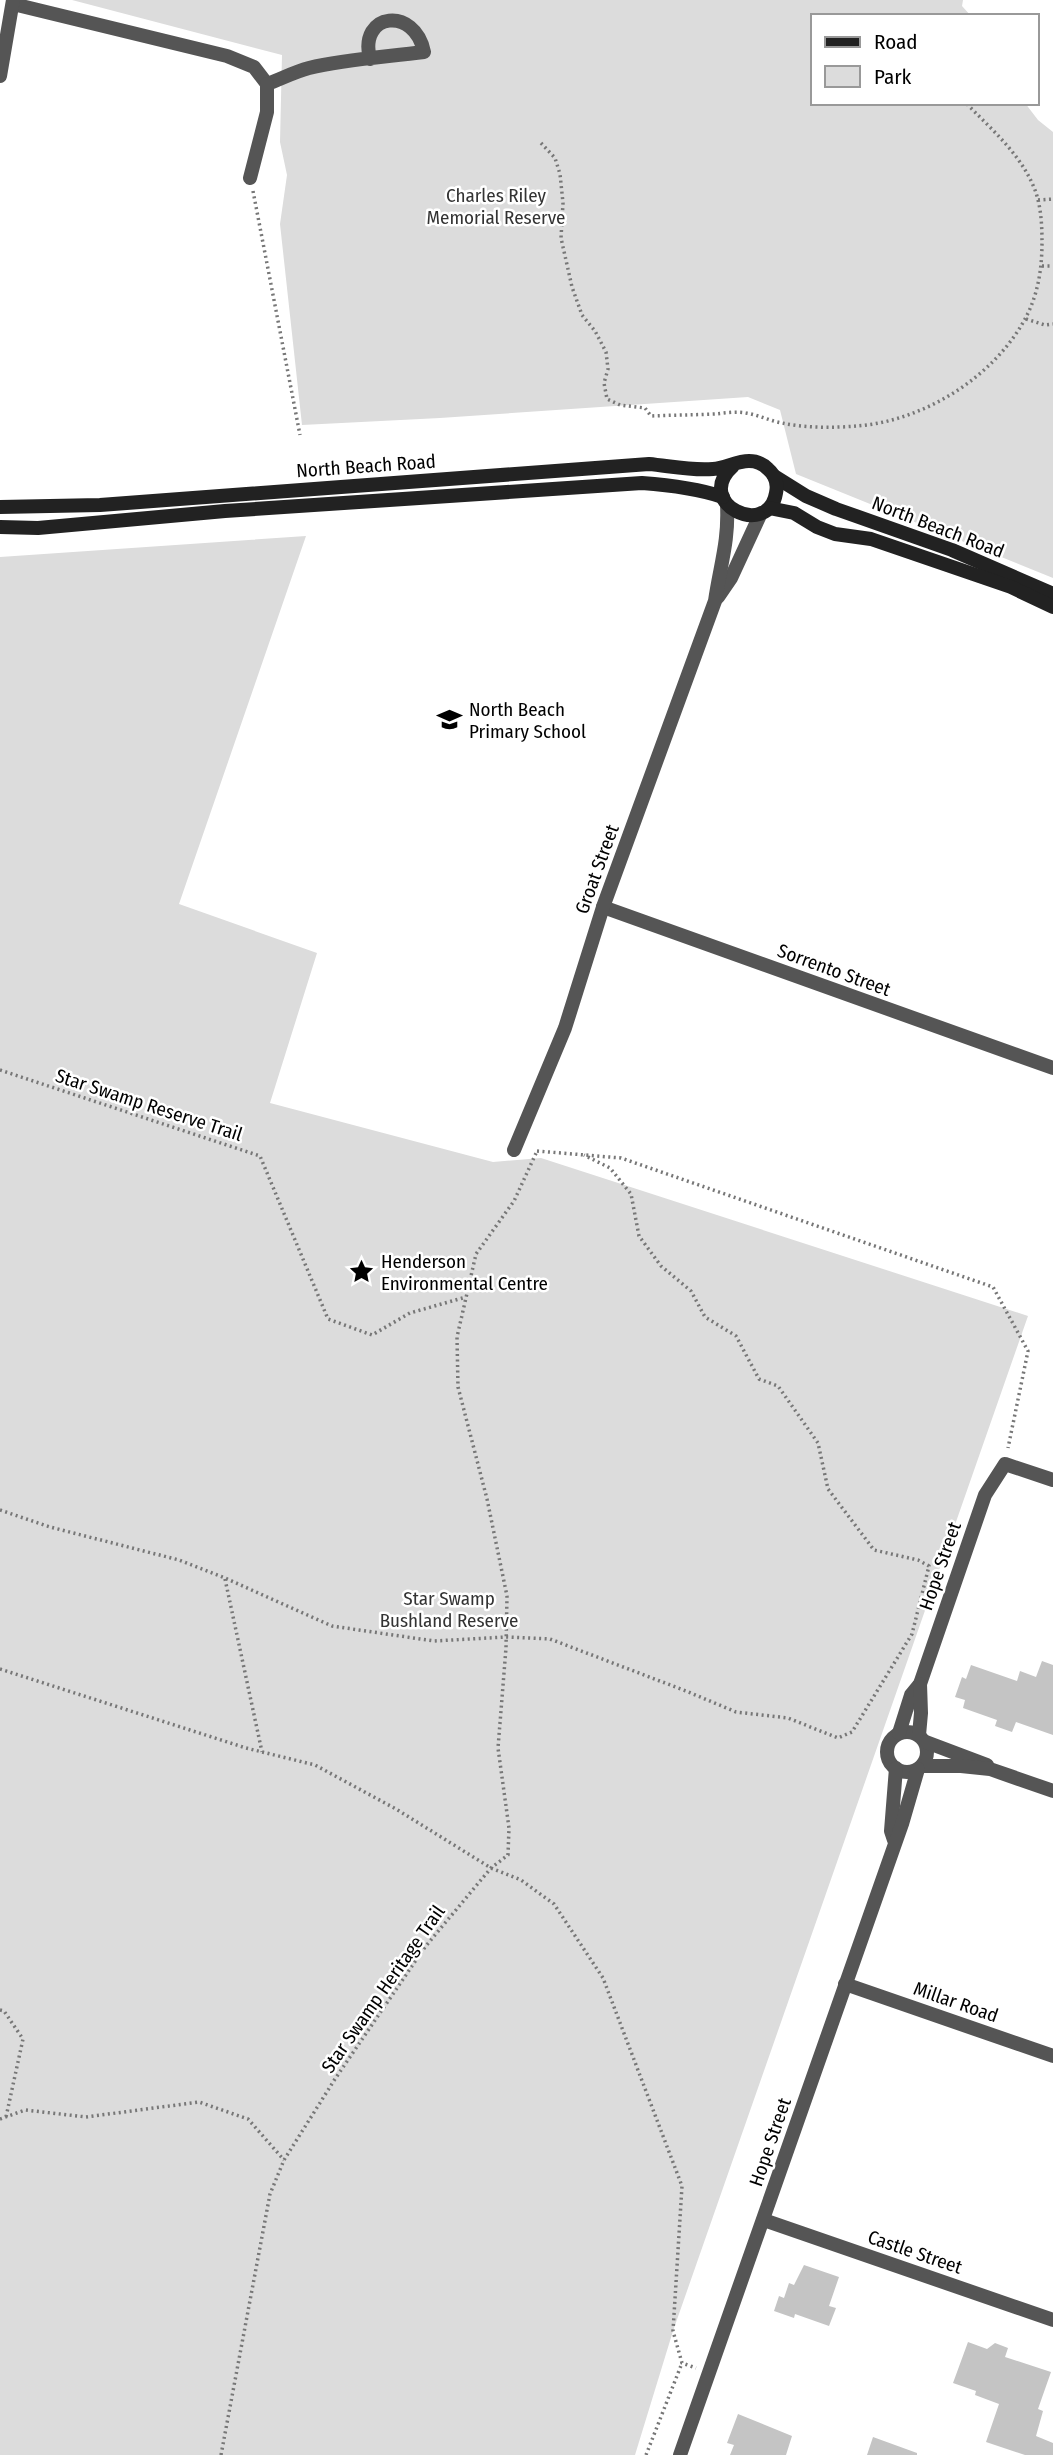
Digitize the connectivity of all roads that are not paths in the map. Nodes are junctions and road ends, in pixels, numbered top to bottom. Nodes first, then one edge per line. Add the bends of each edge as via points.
1 (13, 2) edge
2 (2, 50) edge
3 (370, 59) dead end
4 (0, 76) edge
5 (267, 84) junction
6 (250, 178) road end
7 (733, 466) junction
8 (774, 476) junction
9 (725, 501) junction
10 (0, 507) edge
11 (765, 510) junction
12 (0, 527) edge
13 (1053, 594) edge
14 (715, 601) junction
15 (1053, 607) edge
16 (603, 907) junction
17 (1053, 1068) edge
18 (514, 1150) road end
19 (1053, 1480) edge
20 (920, 1684) junction
21 (899, 1733) junction
22 (922, 1739) junction
23 (896, 1768) junction
24 (920, 1768) junction
25 (990, 1769) junction
26 (1053, 1791) edge
27 (894, 1842) junction
28 (845, 1984) junction
29 (1053, 2056) edge
30 (764, 2220) junction
31 (1053, 2320) edge
32 (680, 2455) edge

1 - 2 street
1 - 5 street via 228,55 254,67
2 - 4 street
3 - 5 street via 305,69
5 - 6 street via 267,112
7 - 8 main road, North Beach Road via 757,461
7 - 9 main road via 722,483
7 - 10 main road, North Beach Road via 699,470 649,464 100,505
8 - 11 main road via 776,493
8 - 13 main road, North Beach Road via 836,509 952,550
9 - 11 main road, North Beach Road via 743,514
9 - 12 main road, North Beach Road via 704,490 642,483 38,528
9 - 14 street, Groat Street via 729,531
11 - 14 street, Groat Street
11 - 15 main road, North Beach Road via 794,513 835,534 870,539
14 - 16 street, Groat Street
16 - 17 street, Sorrento Street
16 - 18 street, Groat Street via 565,1028
19 - 20 street, Hope Street via 1005,1464 985,1495
20 - 21 street, Hope Street
20 - 22 street, Hope Street
21 - 22 street via 909,1731
21 - 23 street via 887,1750
22 - 24 street via 927,1758
22 - 25 street
23 - 24 street via 907,1772
23 - 27 street, Hope Street
24 - 25 street
24 - 27 street, Hope Street
25 - 26 street
27 - 28 street, Hope Street
28 - 29 street, Millar Road
28 - 30 street, Hope Street
30 - 31 street, Castle Street
30 - 32 street, Hope Street

